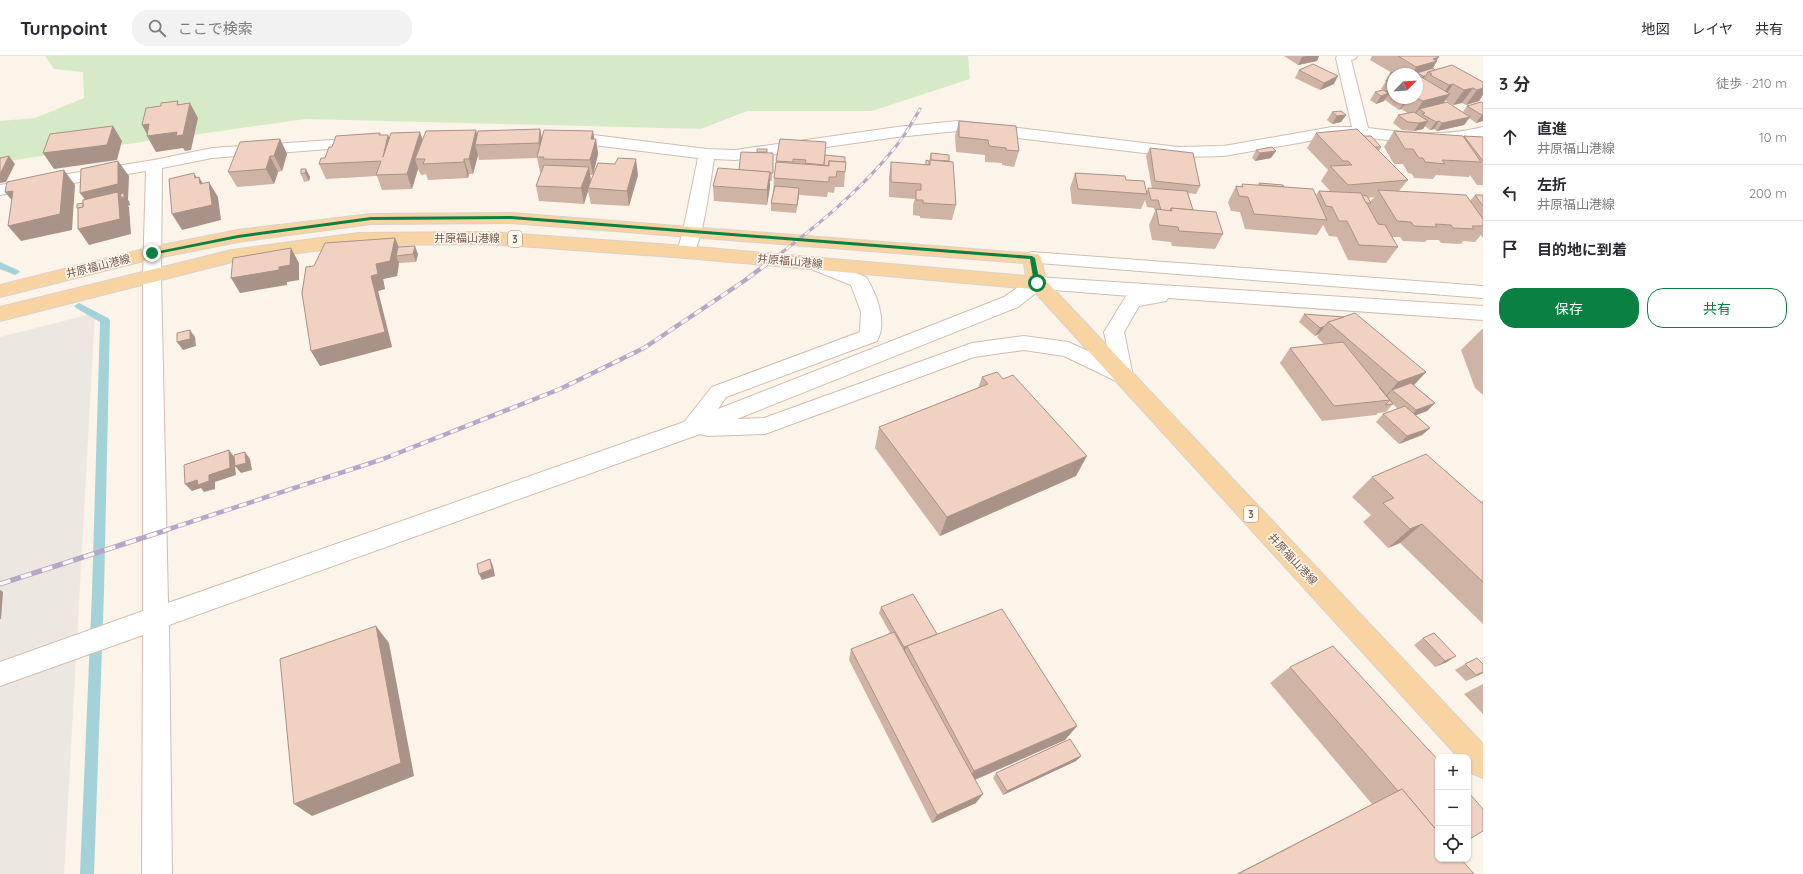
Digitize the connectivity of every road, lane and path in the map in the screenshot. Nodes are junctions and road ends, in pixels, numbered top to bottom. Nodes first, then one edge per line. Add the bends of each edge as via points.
1 (1350, 56) edge
2 (1361, 132) junction
3 (1483, 132) edge
4 (554, 139) edge
5 (380, 142) edge
6 (707, 154) junction
7 (154, 165) junction
8 (0, 190) edge
9 (692, 231) junction
10 (686, 252) junction
11 (1032, 258) junction
12 (812, 263) junction
13 (152, 264) junction
14 (1037, 283) junction
15 (0, 291) edge
16 (1483, 292) edge
17 (1190, 293) junction
18 (1483, 313) edge
19 (0, 314) edge
20 (1123, 376) junction
21 (692, 428) junction
22 (156, 619) junction
23 (0, 674) edge
24 (1483, 764) edge
25 (157, 874) edge

1 - 2 street via 1343,58
2 - 3 street via 1431,139 1465,138
2 - 6 street via 1332,132 1224,151 1178,152 958,126 735,155
4 - 6 street via 585,139
5 - 7 street via 212,153
6 - 9 street
7 - 8 street
7 - 13 street
9 - 10 street
9 - 11 main road, 井原福山港線 / 3
9 - 13 main road, 井原福山港線 / 3 via 511,218 371,219 238,236
10 - 12 main road, 井原福山港線 / 3
10 - 13 main road, 井原福山港線 / 3 via 490,238 358,239
11 - 14 main road
11 - 16 street
12 - 14 main road, 井原福山港線 / 3
12 - 21 street via 859,281 872,312 870,336 719,392
13 - 15 main road, 井原福山港線 / 3
13 - 19 main road, 井原福山港線 / 3
13 - 22 street
14 - 17 street
14 - 20 main road, 井原福山港線 / 3
14 - 21 street via 1011,302
17 - 18 street
17 - 20 street via 1133,301 1114,332
20 - 21 street via 1068,349 1024,342 972,350 765,426
20 - 24 main road, 井原福山港線 / 3
21 - 22 street
22 - 23 street
22 - 25 street

